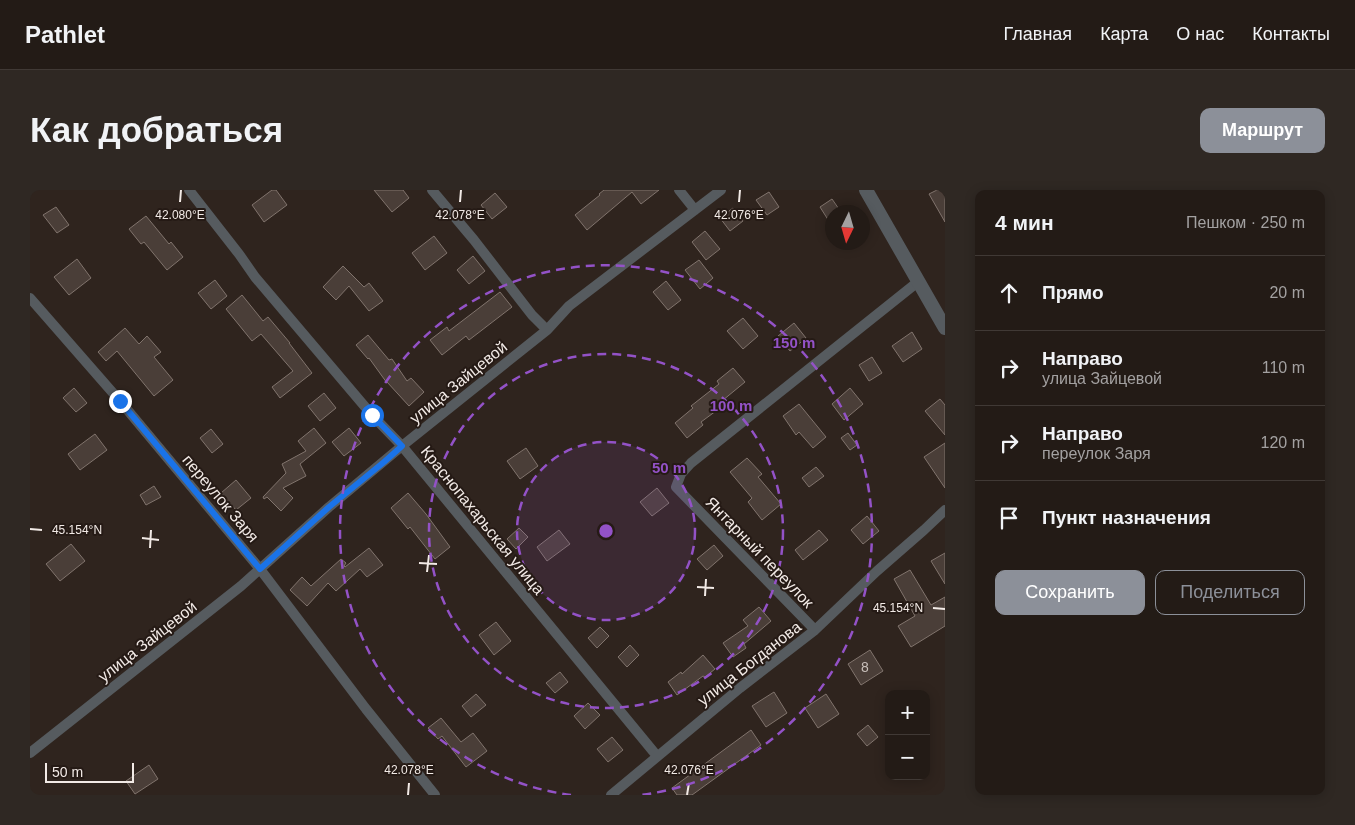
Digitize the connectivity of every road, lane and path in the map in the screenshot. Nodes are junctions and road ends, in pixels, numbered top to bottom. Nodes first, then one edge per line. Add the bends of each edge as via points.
1 (188, 190) edge
2 (432, 190) edge
3 (679, 190) edge
4 (721, 190) edge
5 (866, 190) edge
6 (695, 210) junction
7 (919, 282) junction
8 (30, 298) edge
9 (945, 328) edge
10 (547, 330) junction
11 (402, 446) junction
12 (945, 510) edge
13 (260, 569) junction
14 (815, 630) junction
15 (30, 753) edge
16 (657, 756) junction
17 (436, 795) edge
18 (611, 795) edge

1 - 11 street, Краснопахарьская улица via 261,284
2 - 10 street
3 - 6 street
4 - 6 street, улица Зайцевой
5 - 7 street
6 - 10 street, улица Зайцевой via 569,306
7 - 9 street
7 - 14 street, Янтарный переулок via 691,463 676,488
8 - 13 street, переулок Заря
10 - 11 street, улица Зайцевой
11 - 13 street, улица Зайцевой
11 - 16 street, Краснопахарьская улица
12 - 14 street, улица Богданова
13 - 15 street, улица Зайцевой
13 - 17 street, переулок Заря
14 - 16 street, улица Богданова
16 - 18 street, улица Богданова

